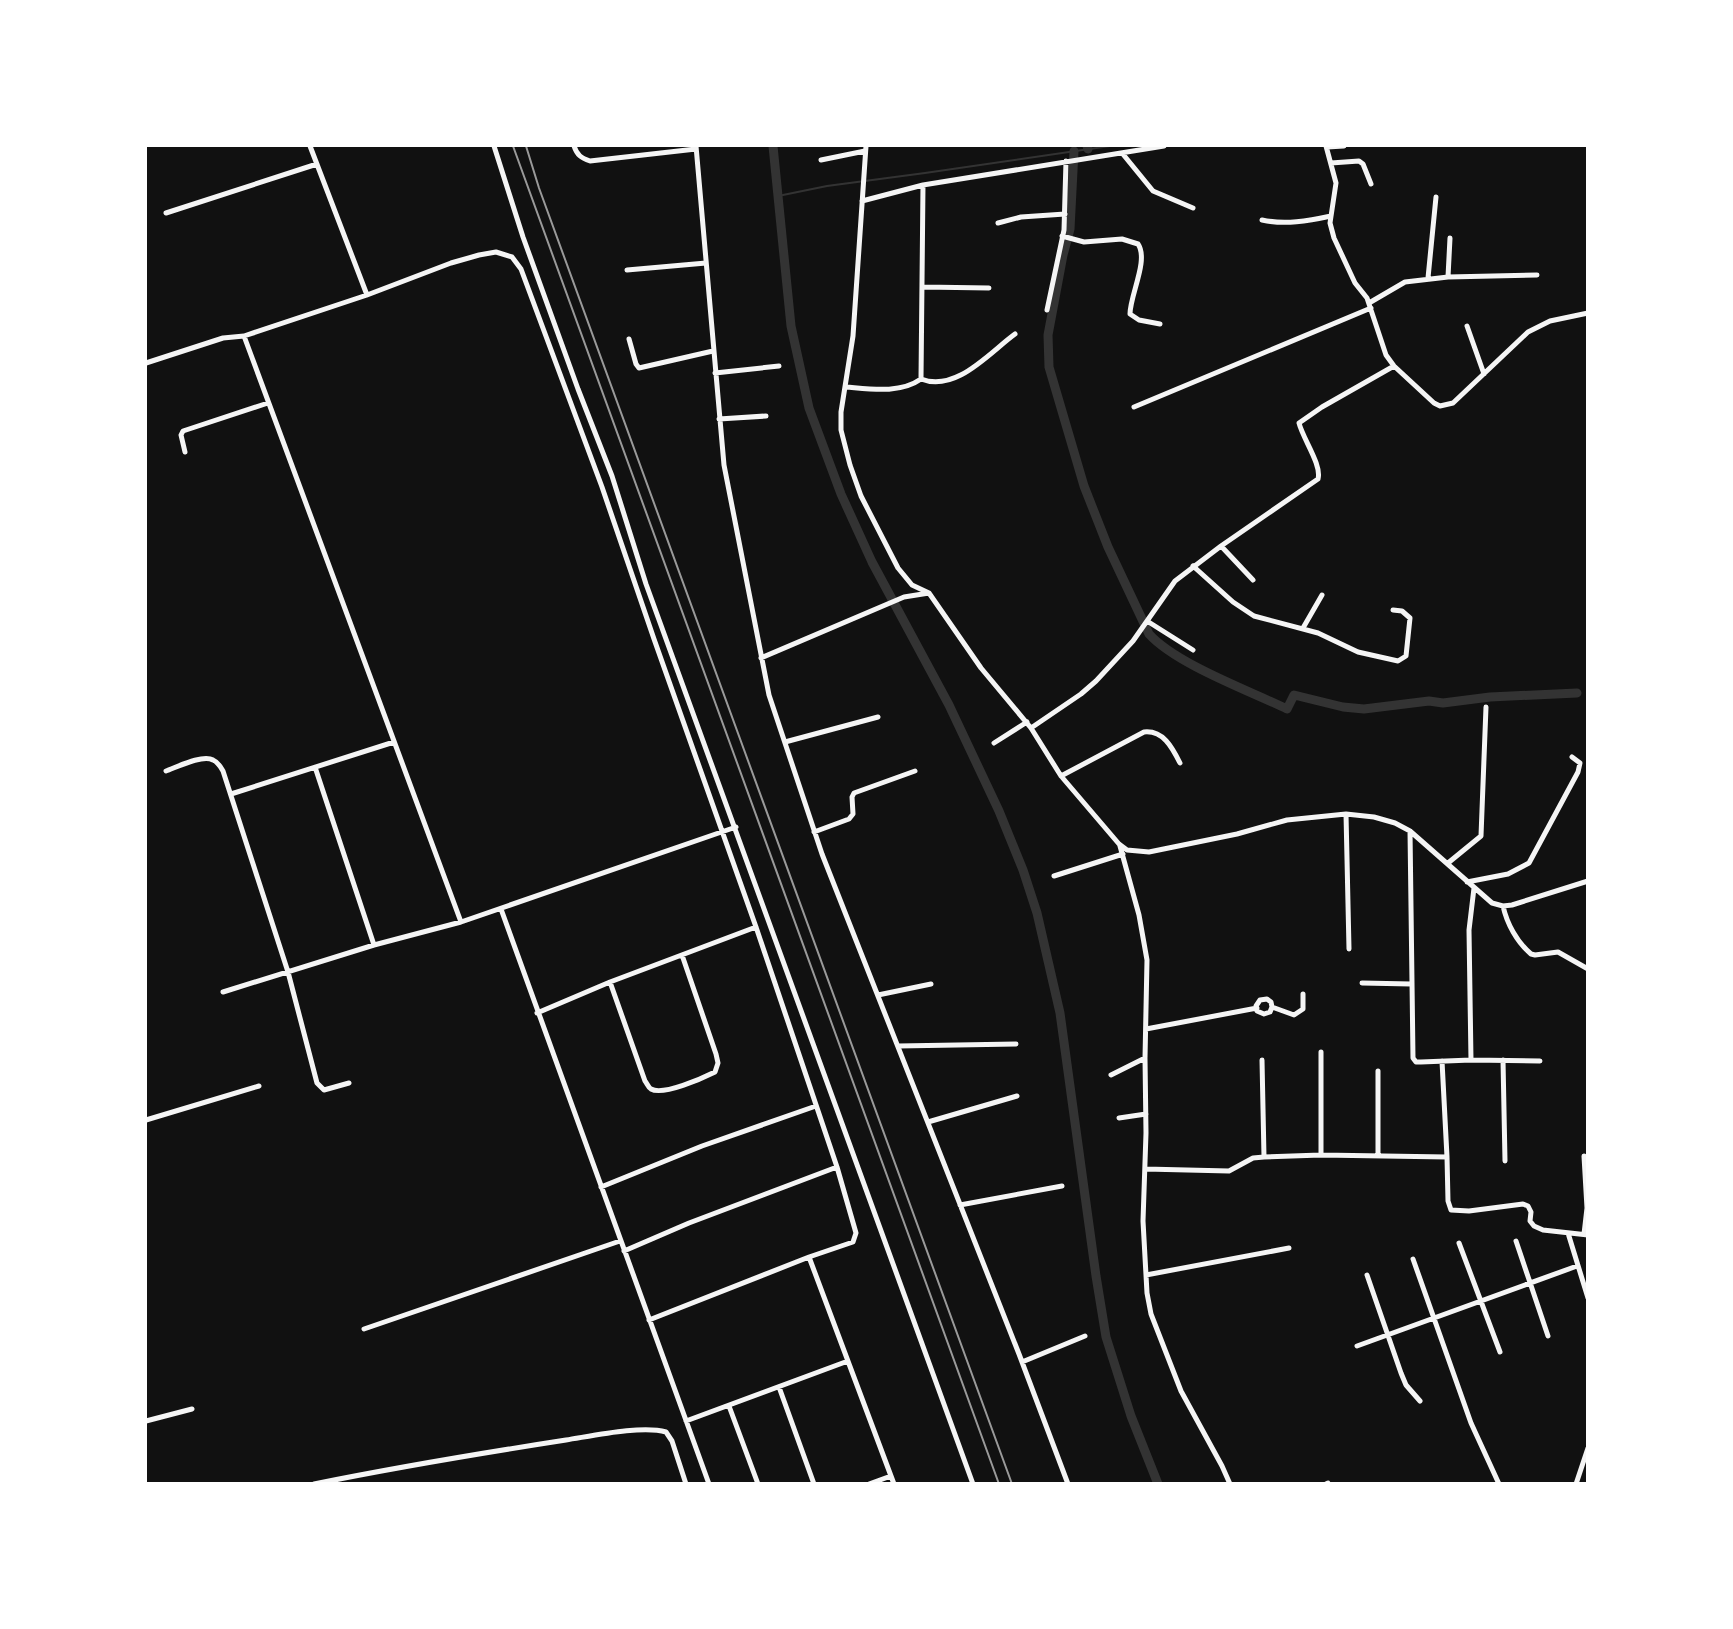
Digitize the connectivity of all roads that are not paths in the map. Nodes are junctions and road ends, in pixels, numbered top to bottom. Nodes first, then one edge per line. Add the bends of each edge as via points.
1 (310, 146) edge
2 (494, 146) edge
3 (574, 146) edge
4 (1164, 146) edge
5 (1326, 146) edge
6 (1344, 146) edge
7 (696, 147) edge
8 (866, 148) edge
9 (1122, 153) junction
10 (821, 160) dead end
11 (1067, 161) junction
12 (317, 164) junction
13 (1331, 164) junction
14 (1371, 184) dead end
15 (923, 185) junction
16 (1436, 197) dead end
17 (862, 201) junction
18 (1193, 208) dead end
19 (166, 213) dead end
20 (1065, 214) junction
21 (1331, 216) junction
22 (1262, 220) dead end
23 (998, 222) dead end
24 (1066, 237) junction
25 (1450, 238) dead end
26 (706, 263) junction
27 (627, 270) dead end
28 (1537, 275) dead end
29 (1448, 277) junction
30 (1428, 278) junction
31 (923, 287) junction
32 (989, 288) dead end
33 (368, 295) junction
34 (1370, 305) junction
35 (1047, 310) dead end
36 (1587, 313) edge
37 (1160, 324) dead end
38 (1467, 326) dead end
39 (1015, 334) dead end
40 (243, 336) junction
41 (629, 339) dead end
42 (713, 351) junction
43 (146, 363) edge
44 (779, 366) dead end
45 (1394, 366) junction
46 (716, 373) junction
47 (1484, 374) junction
48 (921, 379) junction
49 (846, 387) junction
50 (268, 404) junction
51 (1134, 407) dead end
52 (766, 416) dead end
53 (719, 419) junction
54 (185, 452) dead end
55 (1221, 546) junction
56 (1193, 566) junction
57 (1253, 580) dead end
58 (929, 593) junction
59 (1322, 595) dead end
60 (1393, 610) dead end
61 (1146, 621) junction
62 (1303, 628) junction
63 (1193, 650) dead end
64 (761, 658) junction
65 (1485, 707) dead end
66 (878, 717) dead end
67 (1029, 725) junction
68 (394, 742) junction
69 (785, 742) junction
70 (994, 743) dead end
71 (1572, 757) dead end
72 (1180, 763) dead end
73 (315, 767) junction
74 (166, 771) dead end
75 (915, 771) dead end
76 (1061, 776) junction
77 (231, 794) junction
78 (1346, 814) junction
79 (736, 827) junction
80 (722, 831) junction
81 (1410, 831) junction
82 (814, 832) junction
83 (1119, 844) junction
84 (1123, 854) junction
85 (1448, 863) junction
86 (1054, 876) dead end
87 (1587, 881) edge
88 (1467, 882) junction
89 (1474, 888) junction
90 (1503, 906) junction
91 (501, 909) junction
92 (461, 922) junction
93 (756, 927) junction
94 (374, 945) junction
95 (1349, 949) dead end
96 (682, 955) junction
97 (1587, 968) edge
98 (288, 972) junction
99 (610, 982) junction
100 (1362, 983) dead end
101 (931, 984) dead end
102 (1411, 984) junction
103 (222, 992) dead end
104 (1303, 994) dead end
105 (878, 995) junction
106 (1272, 1007) junction
107 (1257, 1008) junction
108 (537, 1013) junction
109 (1146, 1029) junction
110 (1016, 1044) dead end
111 (898, 1046) junction
112 (1321, 1052) dead end
113 (1145, 1058) junction
114 (1262, 1060) dead end
115 (1471, 1060) junction
116 (1503, 1060) junction
117 (1442, 1061) junction
118 (1540, 1061) dead end
119 (1378, 1071) dead end
120 (1111, 1075) dead end
121 (349, 1083) dead end
122 (259, 1086) dead end
123 (1017, 1096) dead end
124 (816, 1106) junction
125 (1146, 1114) junction
126 (1119, 1118) dead end
127 (146, 1120) edge
128 (928, 1122) junction
129 (1321, 1155) junction
130 (1378, 1155) junction
131 (1584, 1156) dead end
132 (1264, 1157) junction
133 (1447, 1157) junction
134 (1505, 1161) dead end
135 (837, 1167) junction
136 (1146, 1169) junction
137 (1062, 1185) dead end
138 (601, 1186) junction
139 (960, 1205) junction
140 (1568, 1233) junction
141 (1586, 1234) edge
142 (620, 1241) junction
143 (1515, 1241) dead end
144 (1460, 1243) dead end
145 (1289, 1248) dead end
146 (624, 1251) junction
147 (809, 1257) junction
148 (1413, 1259) dead end
149 (1577, 1266) junction
150 (1146, 1275) junction
151 (1367, 1275) dead end
152 (1531, 1283) junction
153 (1587, 1298) edge
154 (1481, 1301) junction
155 (1435, 1319) junction
156 (650, 1320) junction
157 (364, 1329) dead end
158 (1388, 1335) junction
159 (1085, 1336) dead end
160 (1548, 1336) dead end
161 (1357, 1346) dead end
162 (1500, 1352) dead end
163 (848, 1361) junction
164 (1022, 1362) junction
165 (778, 1387) junction
166 (1420, 1401) dead end
167 (729, 1406) junction
168 (192, 1409) dead end
169 (146, 1421) edge
170 (686, 1421) junction
171 (1587, 1448) edge
172 (891, 1476) junction
173 (314, 1484) edge
174 (686, 1484) edge
175 (710, 1484) edge
176 (758, 1484) edge
177 (814, 1484) edge
178 (869, 1484) edge
179 (894, 1484) edge
180 (973, 1484) edge
181 (1068, 1484) edge
182 (1230, 1484) edge
183 (1499, 1484) edge
184 (1576, 1484) edge

1 - 12 street
2 - 79 street via 527,248 612,476 646,584
3 - 7 street via 581,158 590,161
4 - 9 street
5 - 6 street
5 - 13 street
7 - 26 street
8 - 10 street
8 - 17 street
9 - 11 street
9 - 18 street via 1153,191
11 - 15 street
11 - 20 street
12 - 19 street
12 - 33 street
13 - 14 street via 1359,161
13 - 21 street via 1337,191
15 - 17 street
15 - 31 street
16 - 30 street
17 - 49 street
20 - 23 street
20 - 24 street
21 - 22 street via 1290,223
21 - 34 street via 1334,238 1344,262
24 - 35 street
24 - 37 street via 1084,242 1122,239 1138,244 1142,255 1130,314
25 - 29 street
26 - 27 street
26 - 42 street
28 - 29 street
29 - 30 street
30 - 34 street via 1405,282
31 - 32 street
31 - 48 street
33 - 40 street
33 - 80 street via 451,263 496,252 512,257 521,269
34 - 45 street via 1386,355
34 - 51 street
36 - 47 street via 1550,321 1528,332
38 - 47 street
39 - 48 street via 981,363 955,377 934,383
40 - 43 street via 223,338
40 - 50 street
41 - 42 street via 639,368
42 - 46 street
44 - 46 street
45 - 47 street via 1440,406 1453,403
45 - 55 street via 1302,419 1300,429 1317,466 1318,479
46 - 53 street
48 - 49 street via 888,389
49 - 58 street via 841,430 861,496 898,568 912,585
50 - 54 street via 183,431
50 - 68 street
52 - 53 street
53 - 64 street via 728,492
55 - 56 street
55 - 57 street
56 - 61 street via 1175,581
56 - 62 street via 1244,610 1268,621
58 - 64 street via 904,597
58 - 67 street via 981,668
59 - 62 street
60 - 62 street via 1410,618 1406,656 1398,661 1358,652
61 - 63 street
61 - 67 street via 1096,681
64 - 69 street
65 - 85 street via 1481,836
66 - 69 street
67 - 70 street
67 - 76 street
68 - 73 street
68 - 92 street
69 - 82 street
71 - 88 street via 1580,764 1578,772 1529,863 1508,874
72 - 76 street via 1168,742 1157,733 1144,732
73 - 77 street
73 - 94 street
74 - 77 street via 210,758 223,771
75 - 82 street via 854,793 849,819
76 - 83 street
77 - 98 street
78 - 81 street via 1395,823
78 - 83 street via 1287,820 1149,852
78 - 95 street
79 - 80 street
79 - 180 street
80 - 91 street
80 - 93 street
81 - 85 street
81 - 102 street
82 - 105 street
83 - 84 street
84 - 86 street
84 - 109 street via 1145,944
85 - 88 street
87 - 90 street
88 - 89 street
89 - 90 street via 1492,903
89 - 115 street via 1469,930
90 - 97 street via 1512,930 1531,954 1558,952
91 - 92 street
91 - 108 street
92 - 94 street
93 - 96 street
93 - 124 street
94 - 98 street
96 - 99 street
96 - 99 street via 718,1063 715,1072 707,1076 669,1090 651,1089
98 - 103 street
98 - 121 street via 317,1083 324,1090
99 - 108 street
100 - 102 street
101 - 105 street
102 - 117 street via 1413,1058 1416,1062
104 - 106 street via 1303,1009 1296,1014
105 - 111 street
106 - 107 street via 1264,1014
106 - 107 street via 1269,1000 1262,999
107 - 109 street
108 - 138 street
109 - 113 street
110 - 111 street
111 - 128 street
112 - 129 street
113 - 120 street
113 - 125 street
114 - 132 street
115 - 116 street
115 - 117 street
116 - 118 street
116 - 134 street
117 - 133 street
119 - 130 street
122 - 127 street
123 - 128 street
124 - 135 street
124 - 138 street
125 - 126 street
125 - 136 street
128 - 139 street
129 - 130 street
129 - 132 street
130 - 133 street
131 - 141 street
132 - 136 street via 1253,1158 1229,1171
133 - 140 street via 1451,1210 1523,1204 1531,1212 1534,1226
135 - 146 street
135 - 147 street via 855,1238
136 - 150 street
137 - 139 street
138 - 142 street
139 - 164 street
140 - 141 street
140 - 149 street
142 - 146 street
142 - 157 street
143 - 152 street
144 - 154 street
145 - 150 street
146 - 156 street
147 - 156 street
147 - 163 street
148 - 155 street
149 - 152 street
149 - 153 street
150 - 182 street via 1151,1314 1181,1391
151 - 158 street
152 - 154 street
152 - 160 street
154 - 155 street
154 - 162 street
155 - 158 street
155 - 183 street via 1472,1423
156 - 170 street
158 - 161 street
158 - 166 street via 1406,1384
159 - 164 street
163 - 165 street
163 - 172 street
164 - 181 street
165 - 167 street
165 - 177 street
167 - 170 street
167 - 176 street
168 - 169 street
170 - 175 street
171 - 184 street
172 - 178 street
172 - 179 street
173 - 174 street via 433,1461 656,1429 666,1432 672,1441

